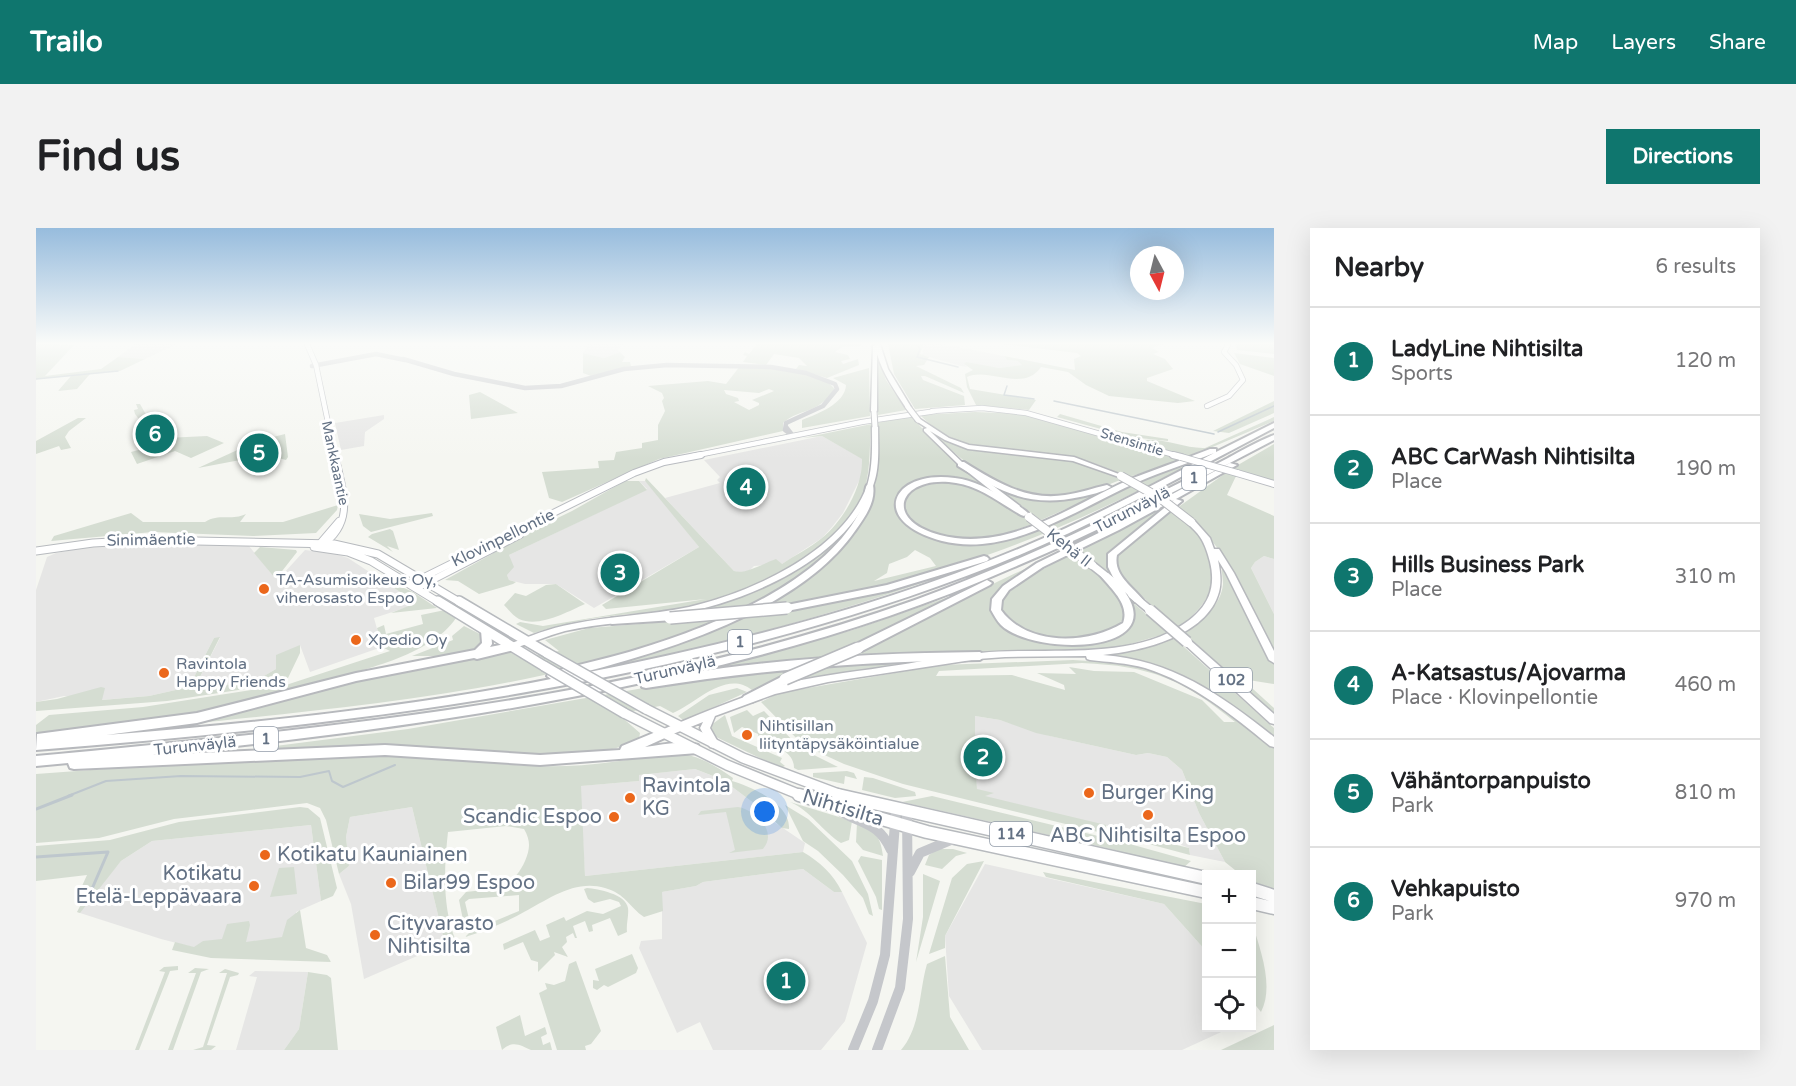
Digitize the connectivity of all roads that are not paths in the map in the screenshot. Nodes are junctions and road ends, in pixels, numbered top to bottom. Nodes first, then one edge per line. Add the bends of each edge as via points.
1 (318, 382) edge
2 (499, 382) edge
3 (578, 382) edge
4 (828, 382) edge
5 (875, 382) edge
6 (895, 382) edge
7 (1242, 382) edge
8 (1207, 406) dead end
9 (918, 420) junction
10 (1274, 425) edge
11 (792, 435) junction
12 (1252, 436) junction
13 (1270, 439) edge
14 (961, 464) junction
15 (1159, 471) junction
16 (1274, 484) edge
17 (870, 487) junction
18 (1191, 488) junction
19 (1027, 515) junction
20 (1204, 536) junction
21 (1041, 541) junction
22 (323, 544) junction
23 (36, 550) edge
24 (1040, 554) junction
25 (1105, 575) junction
26 (423, 580) junction
27 (414, 586) junction
28 (1138, 600) junction
29 (612, 621) junction
30 (486, 630) junction
31 (527, 641) junction
32 (510, 647) junction
33 (1061, 654) junction
34 (477, 655) junction
35 (980, 656) junction
36 (1274, 660) edge
37 (748, 699) junction
38 (427, 703) junction
39 (494, 706) junction
40 (713, 714) junction
41 (1274, 720) edge
42 (680, 727) junction
43 (663, 734) junction
44 (36, 739) edge
45 (1274, 743) edge
46 (714, 744) junction
47 (36, 745) edge
48 (694, 749) junction
49 (614, 754) junction
50 (36, 762) edge
51 (835, 807) junction
52 (902, 811) junction
53 (895, 823) junction
54 (909, 826) junction
55 (961, 838) junction
56 (891, 850) junction
57 (909, 874) junction
58 (1202, 877) edge
59 (1202, 891) edge
60 (1256, 891) edge
61 (1274, 896) edge
62 (1256, 904) edge
63 (1274, 908) edge
64 (853, 1050) edge
65 (877, 1050) edge

1 - 22 main road, Mankkaantie via 346,502 342,518
2 - 3 street via 530,388
4 - 11 street via 837,389 828,402 790,420 786,427
5 - 17 highway, bridge
6 - 9 highway, Kehä II / 102, bridge
7 - 8 main road via 1229,396
9 - 14 highway, Kehä II / 102
9 - 20 highway, bridge via 947,440 968,447 1074,459 1121,476 1160,498
10 - 12 highway, Turunväylä / 1
11 - 16 main road, Stensintie, bridge via 936,411 988,409 1047,417
11 - 26 main road, Klovinpellontie via 650,467
12 - 15 highway
12 - 21 highway, Turunväylä / 1
13 - 18 highway via 1223,472
13 - 24 highway, Turunväylä / 1
14 - 15 highway via 1004,490 1046,500 1085,494
14 - 19 highway, Kehä II / 102
15 - 19 highway via 1026,530 984,542 954,542 928,535 908,522 898,502 910,486 946,479 979,487
17 - 29 highway via 856,513 835,538 783,573 705,605
17 - 38 highway via 864,512 852,532 833,551 806,574 747,609 678,641 610,663
18 - 25 highway via 1033,569 1006,588 997,599 996,610 1011,628 1039,639 1075,641 1114,634 1127,625 1130,614
18 - 28 highway via 1113,554 1113,571
19 - 25 highway, Kehä II / 102, bridge
20 - 33 highway via 1216,562 1218,589 1194,621 1139,645
20 - 36 highway via 1230,573
21 - 29 highway, bridge via 888,588 787,608
21 - 38 highway, Turunväylä / 1 via 906,594 780,632 617,671
22 - 23 main road, Sinimäentie via 132,538
22 - 26 main road, Sinimäentie via 378,554
22 - 27 main road, Sinimäentie via 360,556
24 - 37 highway, bridge via 858,648
24 - 39 highway, Turunväylä / 1 via 916,603 797,640 635,679
25 - 28 highway, Kehä II / 102
26 - 27 main road, Klovinpellontie
26 - 31 main road, Nihtisilta
27 - 30 main road, Nihtisilta
28 - 41 highway, Kehä II / 102, bridge
29 - 31 highway via 569,627
30 - 32 main road, Nihtisilta
30 - 34 highway via 487,644
31 - 32 highway
31 - 42 main road, Nihtisilta, bridge
32 - 34 highway
32 - 43 main road, Nihtisilta, bridge
33 - 35 highway
33 - 45 highway via 1122,659 1168,671 1215,697
34 - 44 highway via 356,677 197,718
35 - 37 highway via 814,682
35 - 39 highway via 885,658 736,671
37 - 40 highway
38 - 47 highway, Turunväylä / 1 via 195,731
39 - 50 highway, Turunväylä / 1 via 317,733
40 - 42 highway
40 - 46 highway via 705,728
42 - 43 highway
42 - 46 main road, Nihtisilta / 114
43 - 48 main road, Nihtisilta / 114
43 - 49 highway
46 - 52 main road, Nihtisilta / 114 via 806,785
48 - 49 highway
48 - 51 main road, Nihtisilta / 114
49 - 50 highway via 540,760 386,750 165,761
51 - 53 main road, Nihtisilta / 114
51 - 56 street via 845,816 876,825
52 - 53 street
52 - 54 street
52 - 58 main road, Nihtisilta / 114
53 - 54 main road, Nihtisilta / 114
53 - 56 street
54 - 55 main road, Nihtisilta / 114
54 - 57 street
55 - 57 street via 920,853
55 - 59 main road, Nihtisilta / 114
56 - 64 street via 885,956
57 - 65 street via 900,988
60 - 61 main road
62 - 63 main road

